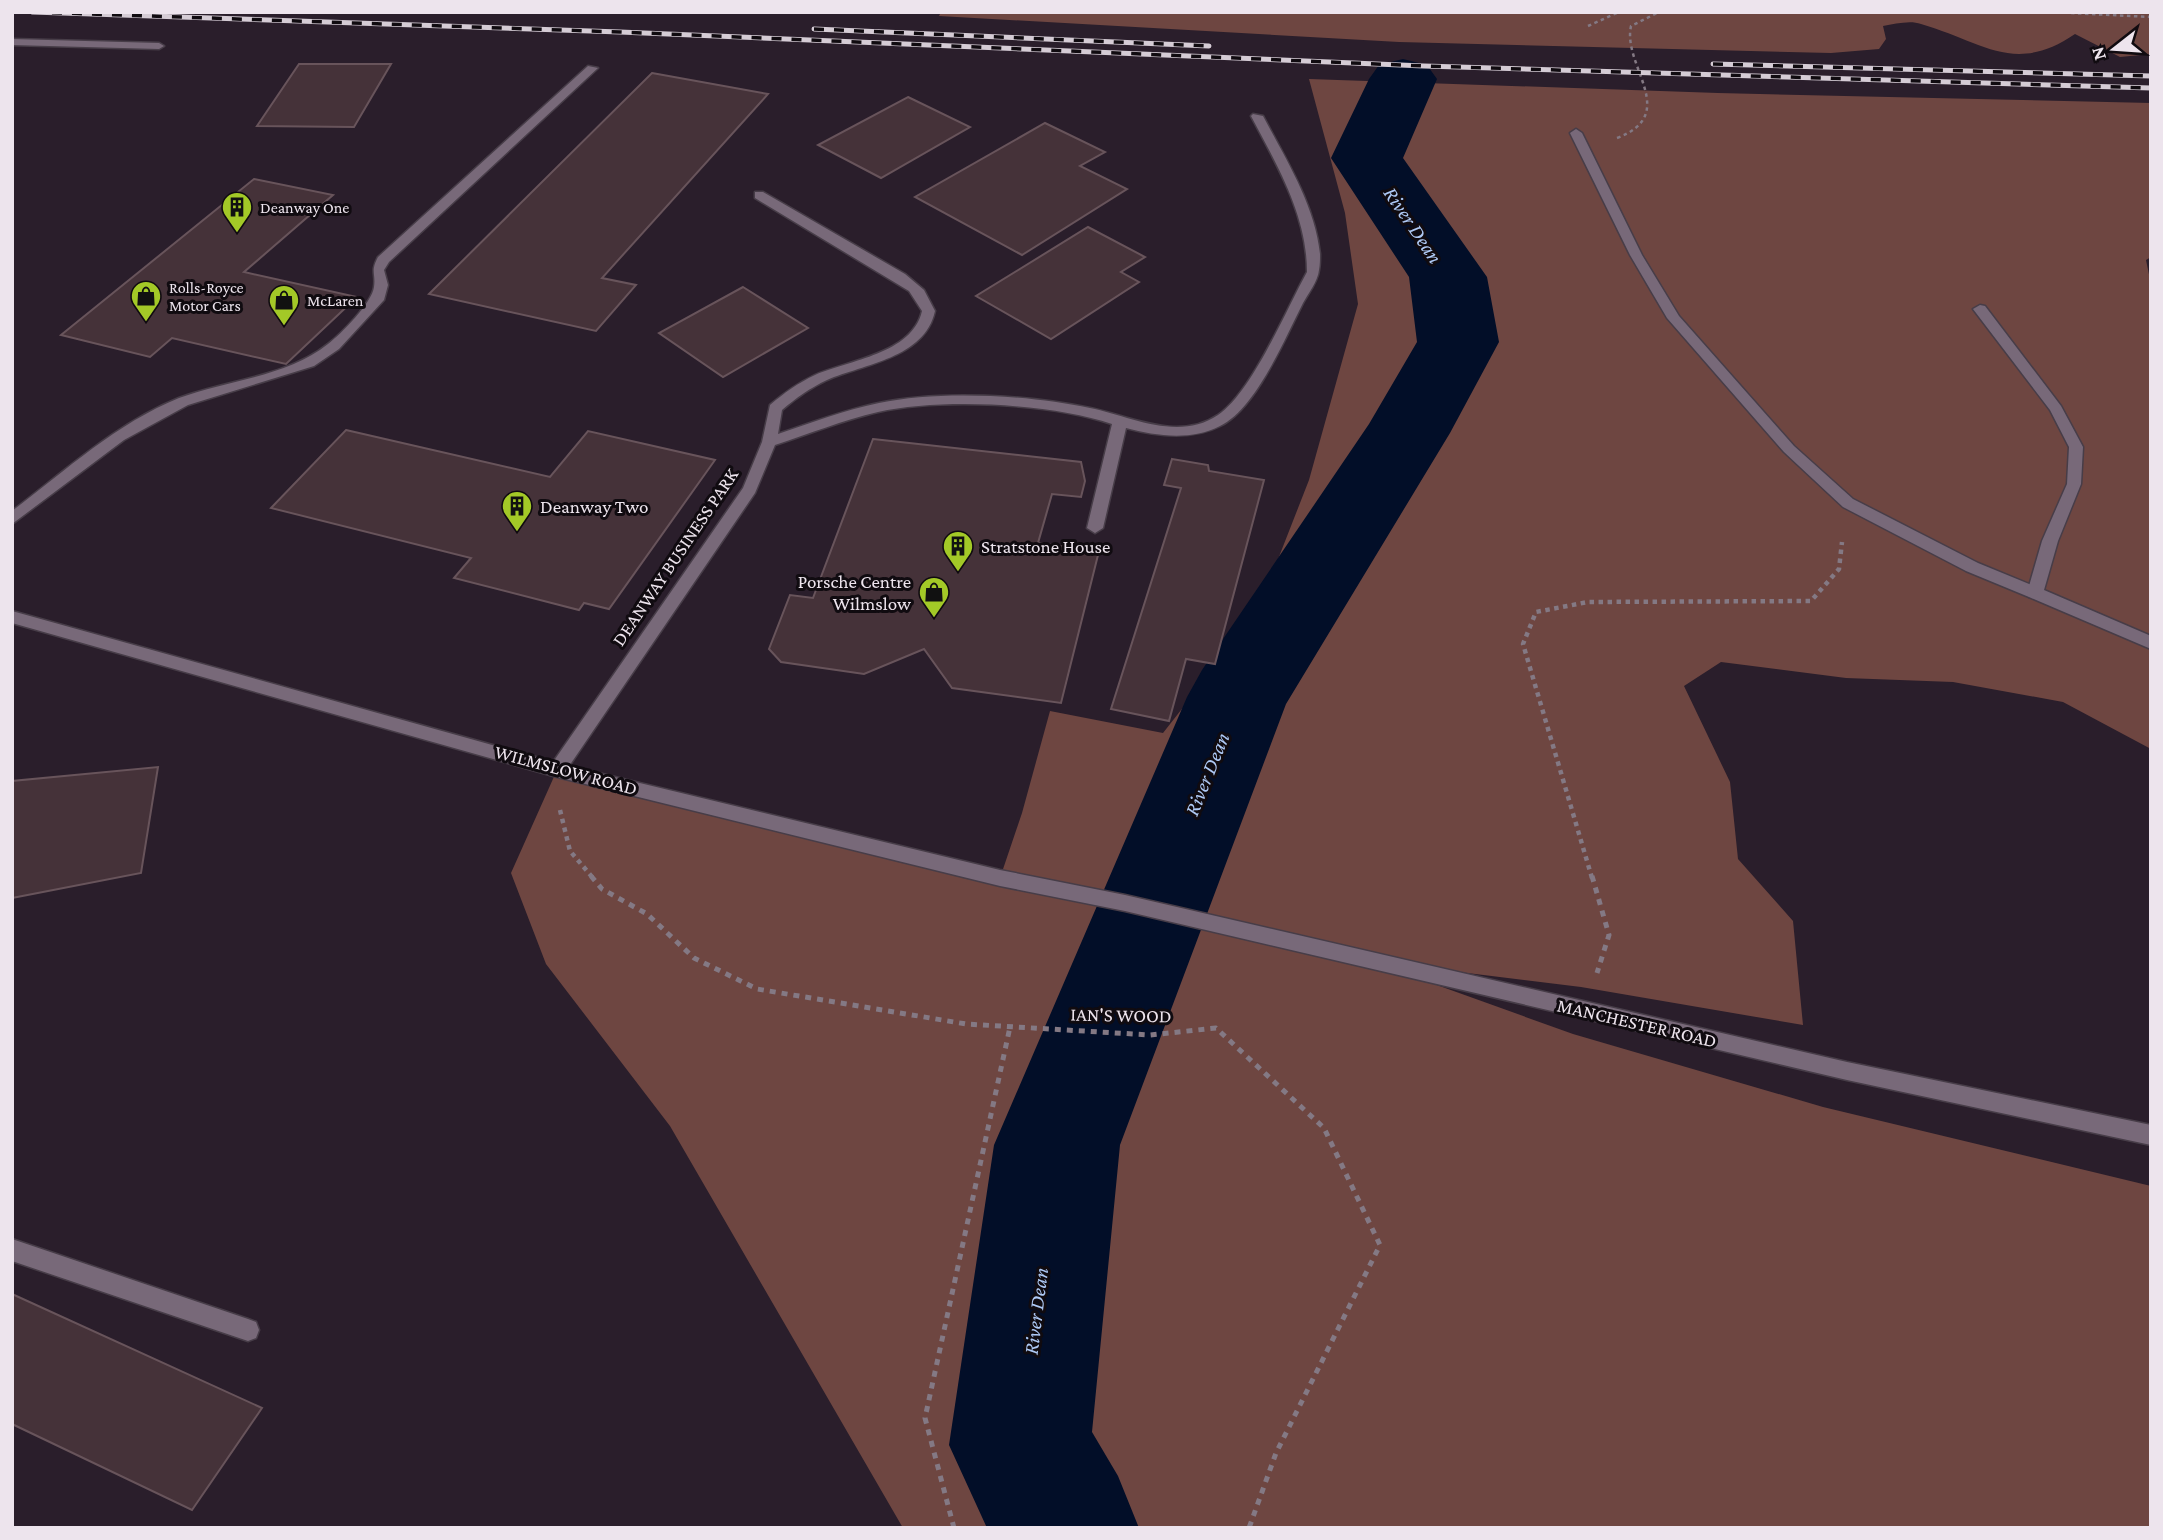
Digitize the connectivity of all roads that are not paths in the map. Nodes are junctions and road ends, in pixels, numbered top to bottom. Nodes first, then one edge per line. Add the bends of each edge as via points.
1 (12, 42) edge
2 (159, 46) dead end
3 (592, 68) dead end
4 (1257, 116) dead end
5 (1579, 139) road end
6 (759, 195) dead end
7 (1980, 309) dead end
8 (1119, 422) junction
9 (769, 442) junction
10 (12, 519) edge
11 (1095, 528) dead end
12 (2035, 593) junction
13 (12, 617) edge
14 (2151, 643) edge
15 (557, 770) junction
16 (1125, 903) joint
17 (2151, 1135) edge
18 (12, 1251) edge
19 (248, 1329) dead end

1 - 2 street
3 - 10 street via 383,260 377,300 334,346 309,363 183,402 119,437
4 - 8 street via 1290,178 1315,257 1313,272 1243,398 1226,417 1208,426 1162,431
5 - 12 street via 1636,255 1674,318 1789,449 1848,503 1972,567
6 - 9 street, DEANWAY BUSINESS PARK via 900,277 920,294 928,317 921,330 898,349 793,392 775,408
7 - 12 street via 2056,409 2076,447 2074,484
8 - 9 street via 1093,412 1004,402 919,402 846,416
8 - 11 street
9 - 15 street, DEANWAY BUSINESS PARK via 750,489
12 - 14 street
13 - 15 street, WILMSLOW ROAD
15 - 16 street, WILMSLOW ROAD via 1000,878
16 - 17 street, MANCHESTER ROAD via 1847,1071
18 - 19 street

